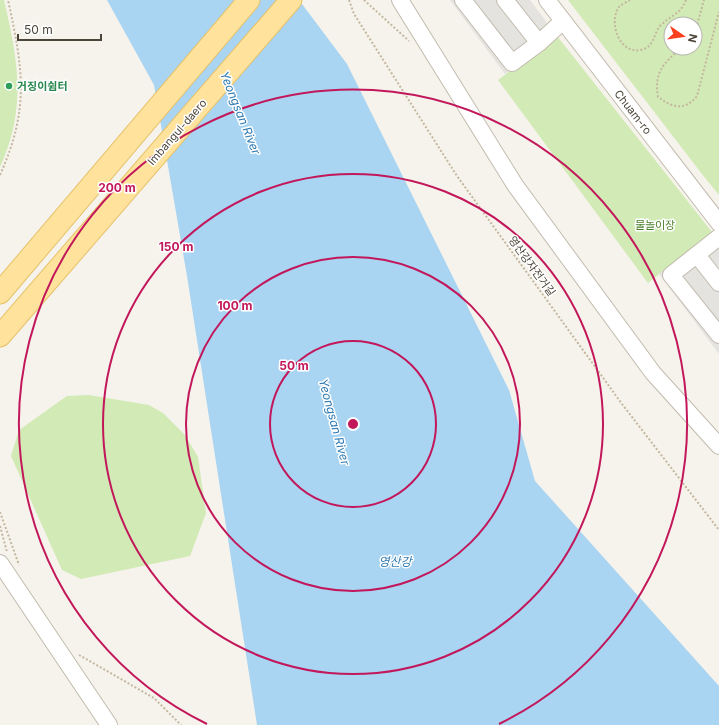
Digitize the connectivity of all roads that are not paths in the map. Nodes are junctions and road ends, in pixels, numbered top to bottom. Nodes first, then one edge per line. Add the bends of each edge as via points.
1 (249, 0) edge
2 (291, 0) edge
3 (400, 0) edge
4 (463, 0) edge
5 (505, 0) edge
6 (547, 0) edge
7 (563, 21) junction
8 (539, 43) junction
9 (719, 223) edge
10 (719, 237) edge
11 (697, 255) junction
12 (719, 283) edge
13 (0, 293) edge
14 (719, 335) edge
15 (0, 336) edge
16 (719, 446) edge
17 (0, 563) edge
18 (110, 725) edge

1 - 13 main road
2 - 15 main road, Imbangul-daero
3 - 16 street via 515,185 653,372
4 - 8 street via 512,63
5 - 8 street
6 - 7 street, Chuam-ro
7 - 8 street
7 - 9 street, Chuam-ro
10 - 11 street
11 - 12 street
11 - 14 street via 671,275
17 - 18 street

